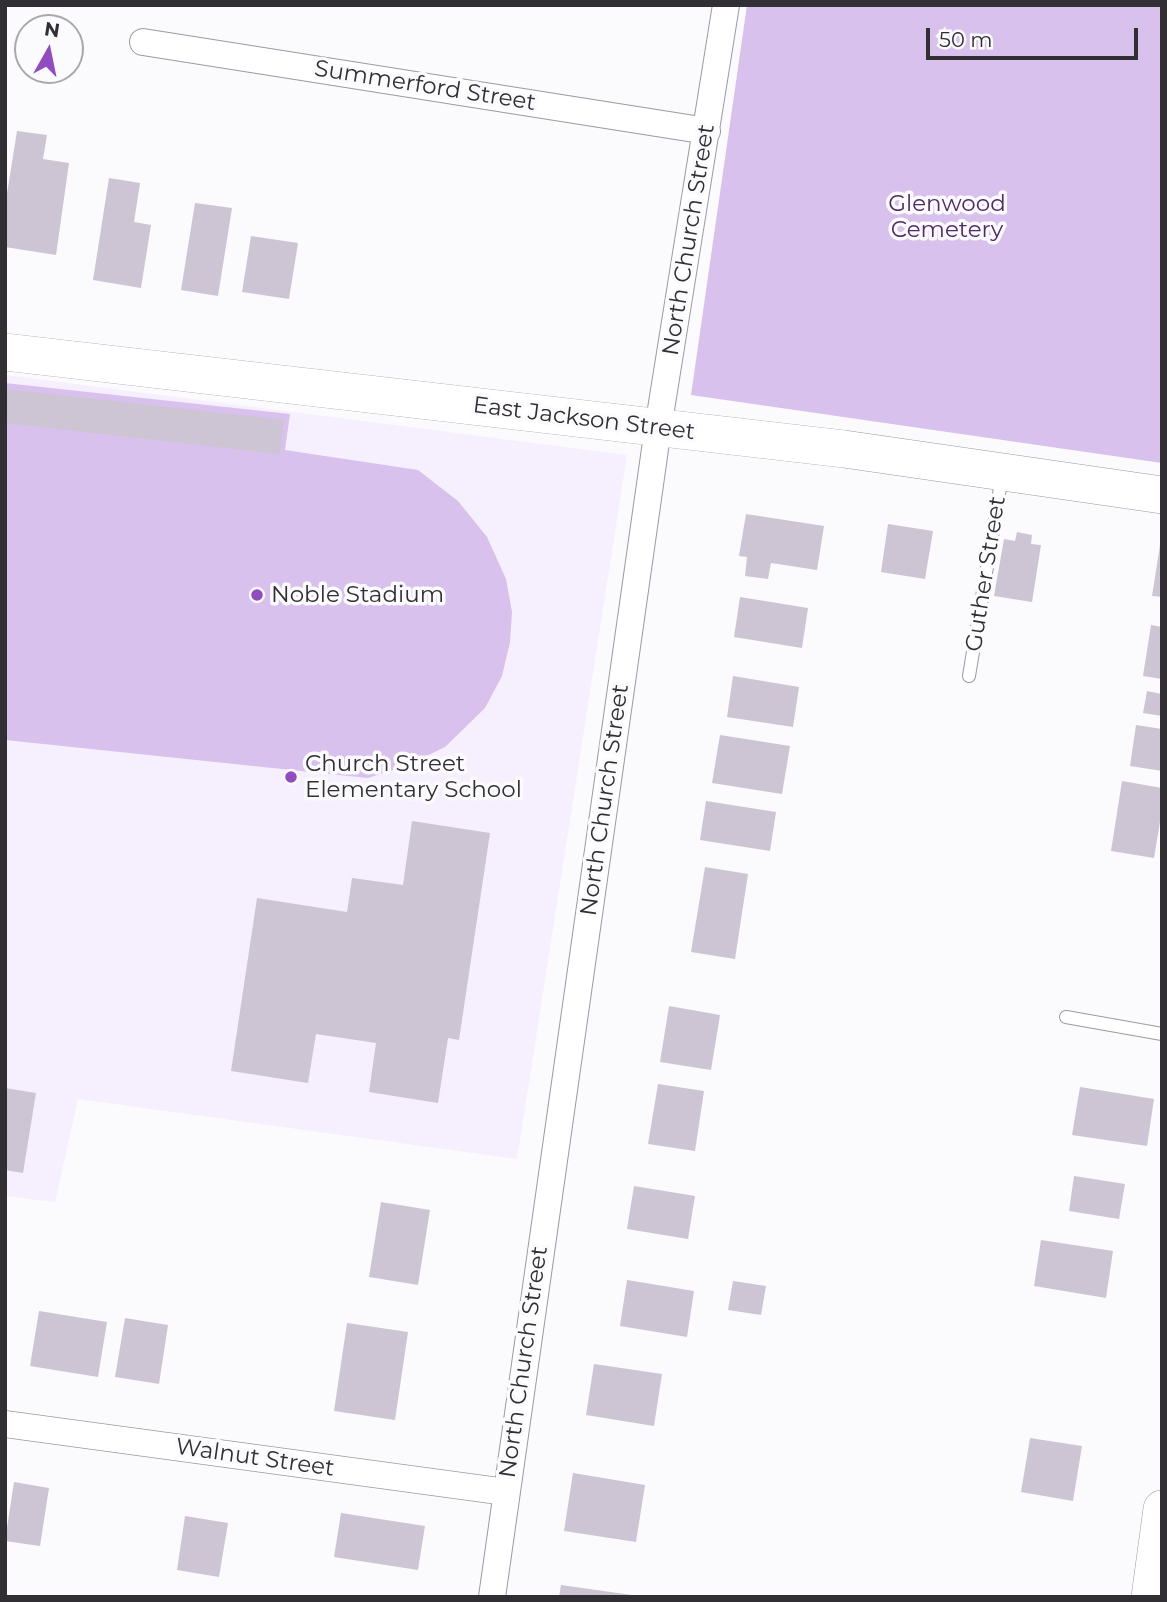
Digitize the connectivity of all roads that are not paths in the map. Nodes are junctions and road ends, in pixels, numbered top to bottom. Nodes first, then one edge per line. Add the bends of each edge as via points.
1 (726, 5) edge
2 (143, 42) dead end
3 (707, 131) junction
4 (5, 352) edge
5 (658, 428) junction
6 (1003, 472) junction
7 (1162, 495) edge
8 (969, 676) dead end
9 (1066, 1017) dead end
10 (1162, 1034) edge
11 (5, 1424) edge
12 (506, 1492) junction
13 (1162, 1509) edge
14 (492, 1597) edge
15 (1150, 1597) edge

1 - 3 street, North Church Street
2 - 3 street, Summerford Street
3 - 5 street, North Church Street
4 - 5 street, East Jackson Street
5 - 6 street, East Jackson Street
5 - 12 street, North Church Street
6 - 7 street, East Jackson Street
6 - 8 lane, Guther Street
9 - 10 lane
11 - 12 street, Walnut Street
12 - 14 street, North Church Street
13 - 15 street

